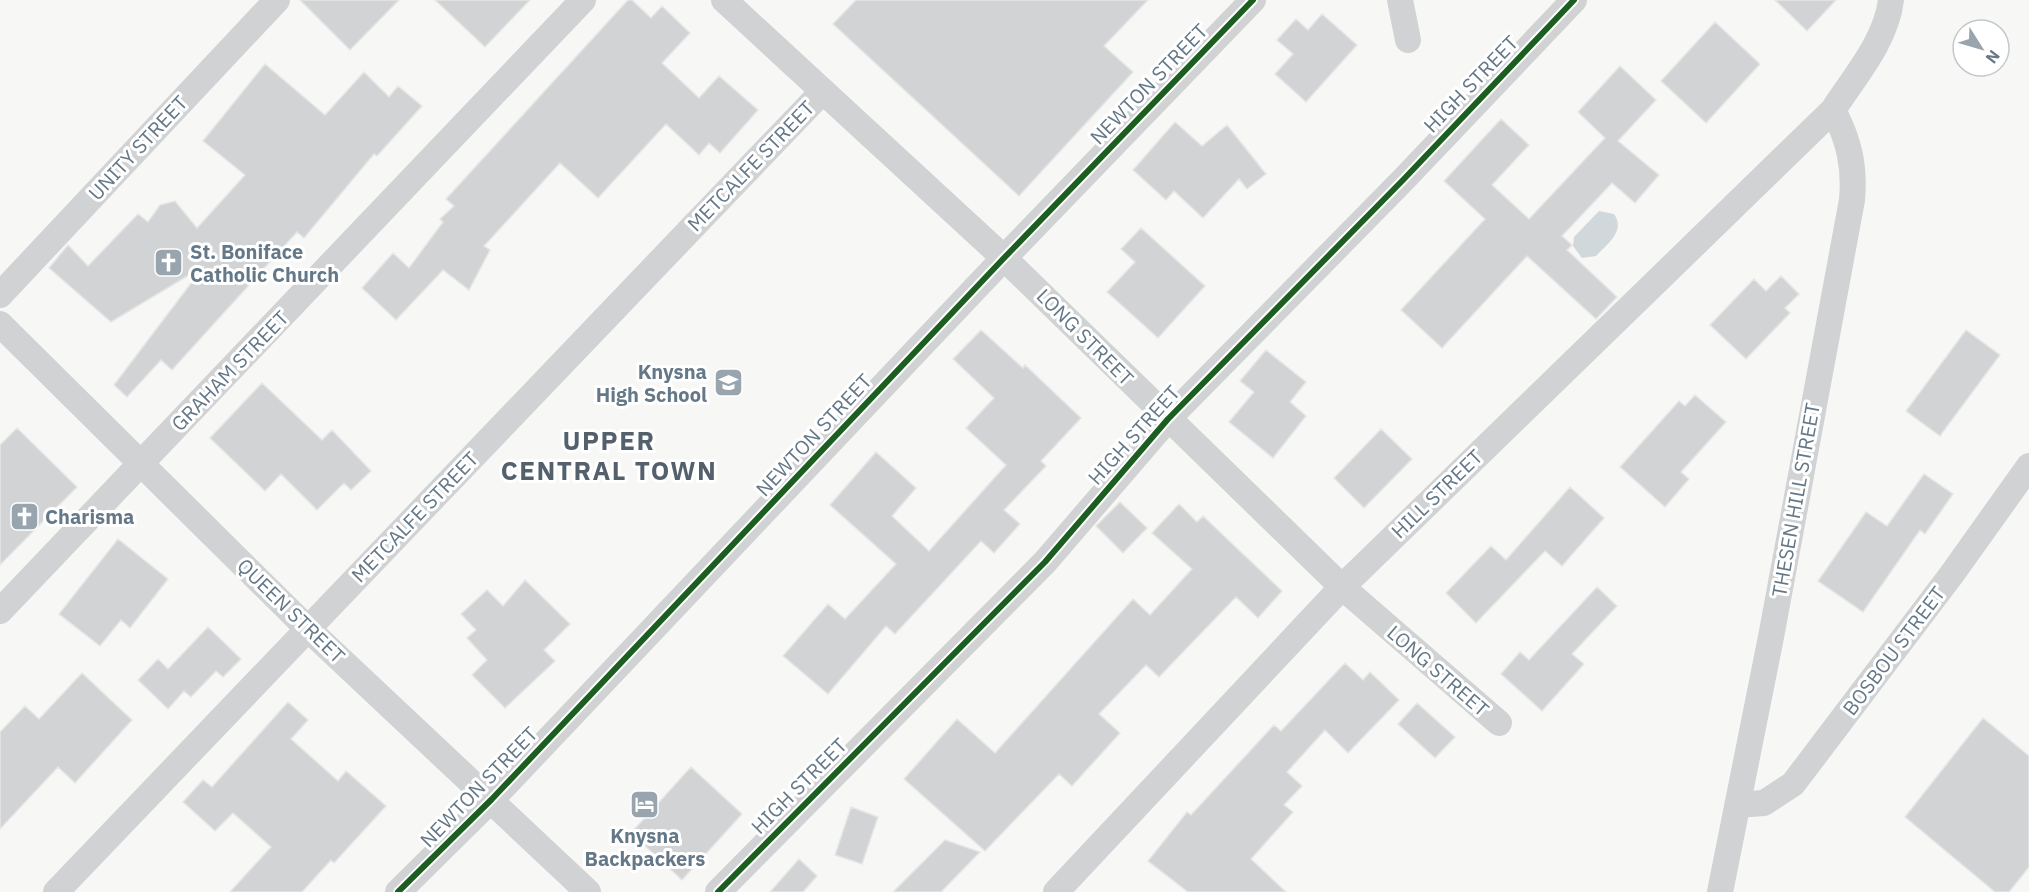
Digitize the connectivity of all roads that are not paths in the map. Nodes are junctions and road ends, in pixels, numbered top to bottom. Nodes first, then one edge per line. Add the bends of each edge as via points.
1 (277, 0) edge
2 (583, 0) edge
3 (724, 0) edge
4 (1253, 0) edge
5 (1400, 0) edge
6 (1574, 0) edge
7 (1891, 0) edge
8 (1408, 40) dead end
9 (823, 91) junction
10 (1833, 110) junction
11 (1004, 258) junction
12 (0, 295) edge
13 (0, 324) edge
14 (1168, 419) junction
15 (142, 463) junction
16 (2029, 466) edge
17 (1342, 587) junction
18 (0, 611) edge
19 (308, 629) junction
20 (1499, 723) dead end
21 (492, 799) junction
22 (1737, 805) junction
23 (56, 892) edge
24 (398, 892) edge
25 (588, 892) edge
26 (718, 892) edge
27 (1056, 892) edge
28 (1720, 892) edge

1 - 12 street, UNITY STREET
2 - 15 street, GRAHAM STREET
3 - 9 street, LONG STREET
4 - 11 street, NEWTON STREET
5 - 8 street
6 - 14 street, HIGH STREET
7 - 10 street, HILL STREET via 1889,19 1879,39
9 - 11 street, LONG STREET
9 - 19 street, METCALFE STREET
10 - 17 street, HILL STREET
10 - 22 street, THESEN HILL STREET via 1852,158 1852,200
11 - 14 street, LONG STREET
11 - 21 street, NEWTON STREET
13 - 15 street, QUEEN STREET
14 - 17 street, LONG STREET
14 - 26 street, HIGH STREET via 1045,562
15 - 18 street, GRAHAM STREET
15 - 19 street, QUEEN STREET
16 - 22 street, BOSBOU STREET via 1793,784 1764,803
17 - 20 street, LONG STREET
17 - 27 street, HILL STREET
19 - 21 street, QUEEN STREET
19 - 23 street, METCALFE STREET
21 - 24 street, NEWTON STREET
21 - 25 street, QUEEN STREET
22 - 28 street, THESEN HILL STREET

